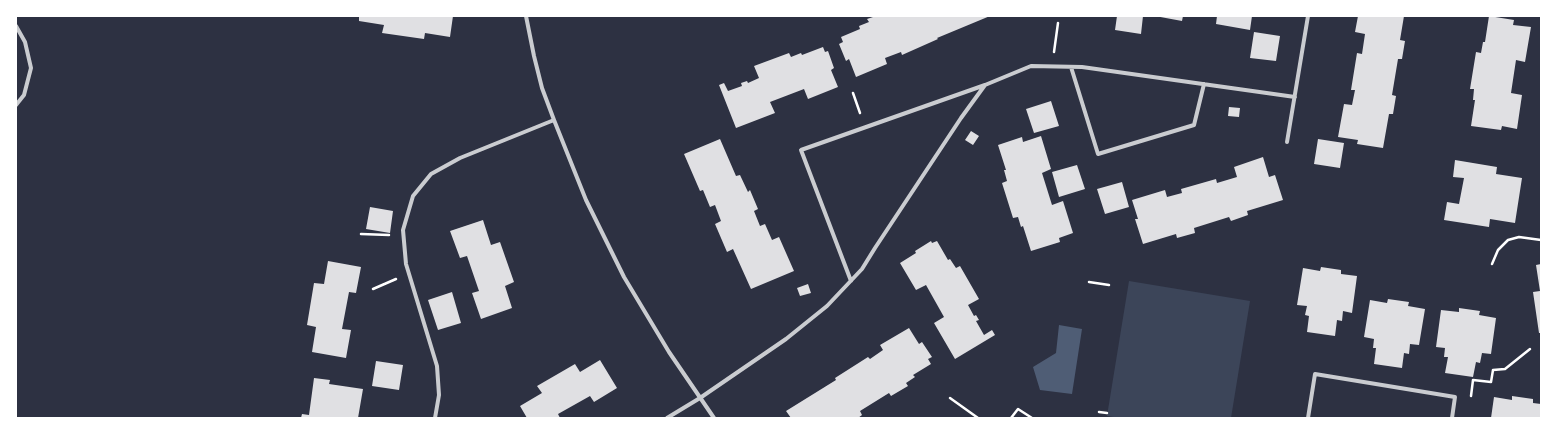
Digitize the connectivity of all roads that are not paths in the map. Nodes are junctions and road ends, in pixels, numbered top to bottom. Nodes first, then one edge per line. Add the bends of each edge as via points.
1 (526, 16) edge
2 (1308, 16) edge
3 (16, 26) edge
4 (1071, 67) junction
5 (1204, 84) junction
6 (985, 85) junction
7 (1294, 97) junction
8 (16, 105) edge
9 (554, 120) junction
10 (1287, 142) dead end
11 (851, 281) junction
12 (700, 398) junction
13 (434, 418) edge
14 (667, 418) edge
15 (714, 418) edge
16 (1308, 418) edge
17 (1452, 418) edge

1 - 9 street via 540,81
2 - 7 street
3 - 8 street via 25,42 31,68 24,95
4 - 5 street
4 - 5 street via 1098,154 1194,126
4 - 6 street via 1031,66
5 - 7 street
6 - 11 street via 862,269
6 - 11 street via 801,150
7 - 10 street
9 - 12 street via 586,200 624,277
9 - 13 street via 460,158 431,174 413,196 402,230 406,264 438,366 439,395
11 - 12 street via 827,306 786,339
12 - 14 street
12 - 15 street
16 - 17 street via 1315,374 1455,397

